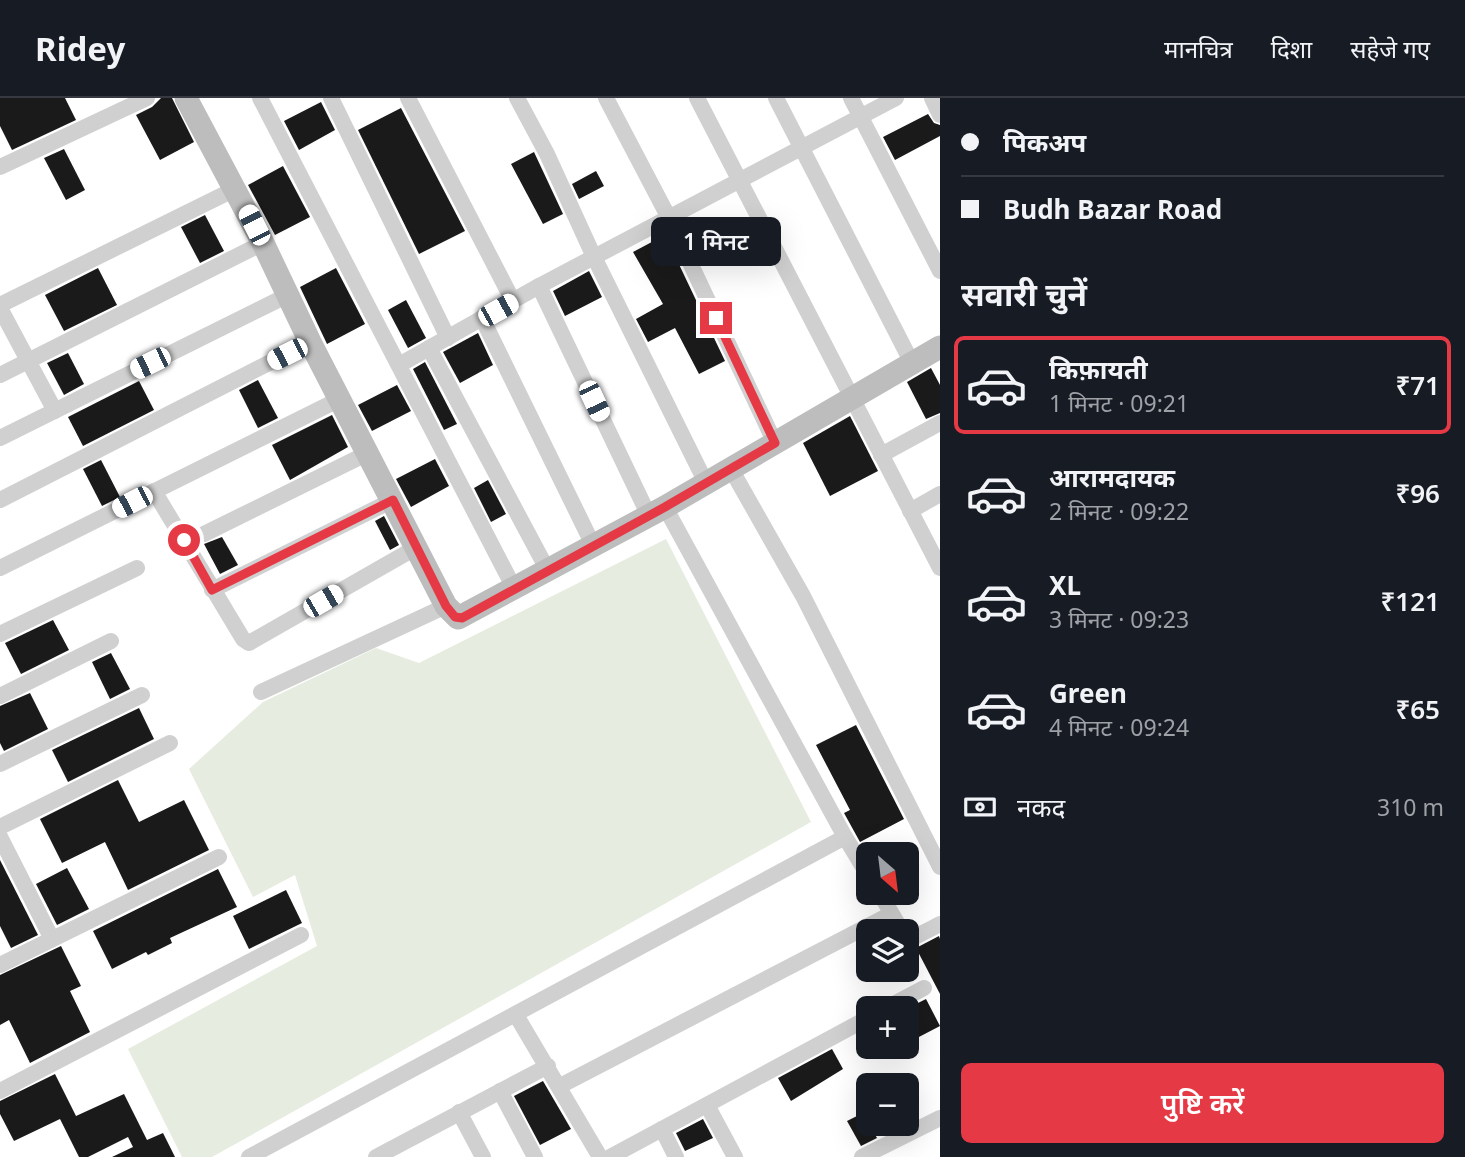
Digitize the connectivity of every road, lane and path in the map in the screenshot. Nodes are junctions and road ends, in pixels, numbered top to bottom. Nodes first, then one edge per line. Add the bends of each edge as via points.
1 (147, 98) edge
2 (186, 98) edge
3 (260, 98) edge
4 (331, 98) edge
5 (408, 98) edge
6 (517, 98) edge
7 (606, 98) edge
8 (697, 98) edge
9 (776, 98) edge
10 (851, 98) edge
11 (896, 98) edge
12 (932, 98) edge
13 (940, 115) edge
14 (860, 117) junction
15 (803, 147) junction
16 (0, 167) edge
17 (740, 181) junction
18 (235, 188) junction
19 (668, 218) junction
20 (263, 243) junction
21 (594, 257) junction
22 (940, 271) edge
23 (539, 286) junction
24 (288, 295) junction
25 (513, 301) junction
26 (0, 307) edge
27 (482, 318) junction
28 (448, 338) junction
29 (310, 342) junction
30 (940, 347) edge
31 (429, 348) junction
32 (29, 362) junction
33 (912, 363) junction
34 (399, 365) junction
35 (0, 375) edge
36 (852, 398) junction
37 (340, 399) junction
38 (55, 411) junction
39 (940, 423) edge
40 (0, 438) edge
41 (775, 443) junction
42 (368, 453) junction
43 (881, 455) junction
44 (731, 469) junction
45 (706, 483) junction
46 (154, 491) junction
47 (940, 494) edge
48 (0, 499) edge
49 (393, 500) junction
50 (910, 510) junction
51 (657, 511) junction
52 (204, 534) dead end
53 (593, 545) junction
54 (417, 547) junction
55 (939, 562) edge
56 (0, 568) edge
57 (137, 568) dead end
58 (547, 569) junction
59 (514, 588) junction
60 (212, 590) junction
61 (446, 606) junction
62 (0, 634) edge
63 (111, 641) dead end
64 (261, 692) dead end
65 (142, 695) dead end
66 (0, 696) edge
67 (170, 743) dead end
68 (0, 764) edge
69 (0, 827) edge
70 (0, 837) edge
71 (845, 837) junction
72 (856, 855) edge
73 (219, 857) dead end
74 (940, 867) edge
75 (886, 905) edge
76 (891, 914) junction
77 (894, 919) edge
78 (940, 924) edge
79 (301, 935) dead end
80 (919, 935) edge
81 (52, 939) junction
82 (0, 965) edge
83 (924, 988) dead end
84 (909, 996) edge
85 (516, 1015) junction
86 (856, 1025) edge
87 (548, 1066) junction
88 (559, 1086) junction
89 (0, 1091) edge
90 (500, 1091) junction
91 (708, 1105) junction
92 (459, 1112) junction
93 (940, 1118) edge
94 (662, 1129) junction
95 (403, 1151) edge
96 (249, 1157) edge
97 (376, 1157) edge
98 (483, 1157) edge
99 (535, 1157) edge
100 (600, 1157) edge
101 (610, 1157) edge
102 (676, 1157) edge
103 (735, 1157) edge
104 (862, 1157) edge

1 - 16 street
2 - 18 street
3 - 34 street
4 - 28 street
5 - 25 street
6 - 21 street
7 - 19 street
8 - 17 street
9 - 15 street
10 - 14 street
11 - 14 street
12 - 13 street
14 - 15 street
14 - 22 street
15 - 17 street
15 - 33 street
17 - 19 street
17 - 36 street
18 - 20 street
18 - 26 street
19 - 21 street
19 - 41 street
20 - 24 street
20 - 32 street
21 - 23 street
21 - 45 street
23 - 25 street
23 - 51 street
24 - 29 street
24 - 38 street
25 - 27 street
26 - 32 street
27 - 28 street
27 - 53 street
28 - 31 street
29 - 37 street
29 - 48 street
30 - 33 street
31 - 34 street
31 - 58 street
32 - 35 street
32 - 38 street
33 - 36 street
34 - 59 street
36 - 41 street
36 - 43 street
37 - 42 street
37 - 46 street
38 - 40 street
39 - 43 street
41 - 44 street
42 - 49 street
42 - 52 street
43 - 50 street
44 - 45 street
44 - 74 street via 803,596
45 - 51 street
46 - 56 street
46 - 60 street
47 - 50 street
49 - 54 street
49 - 60 street
50 - 55 street
51 - 53 street
51 - 71 street
53 - 58 street
54 - 60 street via 249,643
54 - 61 street
57 - 62 street
58 - 59 street
59 - 61 street via 462,618
61 - 64 street
63 - 66 street
65 - 68 street
67 - 69 street
70 - 81 street
71 - 72 street
71 - 85 street
73 - 81 street
75 - 76 street
76 - 77 street
76 - 88 street
78 - 80 street
79 - 89 street
81 - 82 street
83 - 84 street
85 - 87 street
85 - 96 street
86 - 91 street
87 - 88 street
87 - 90 street
88 - 100 street
90 - 92 street
90 - 99 street
91 - 94 street
91 - 103 street
92 - 95 street
92 - 98 street
93 - 104 street
94 - 101 street
94 - 102 street
95 - 97 street

